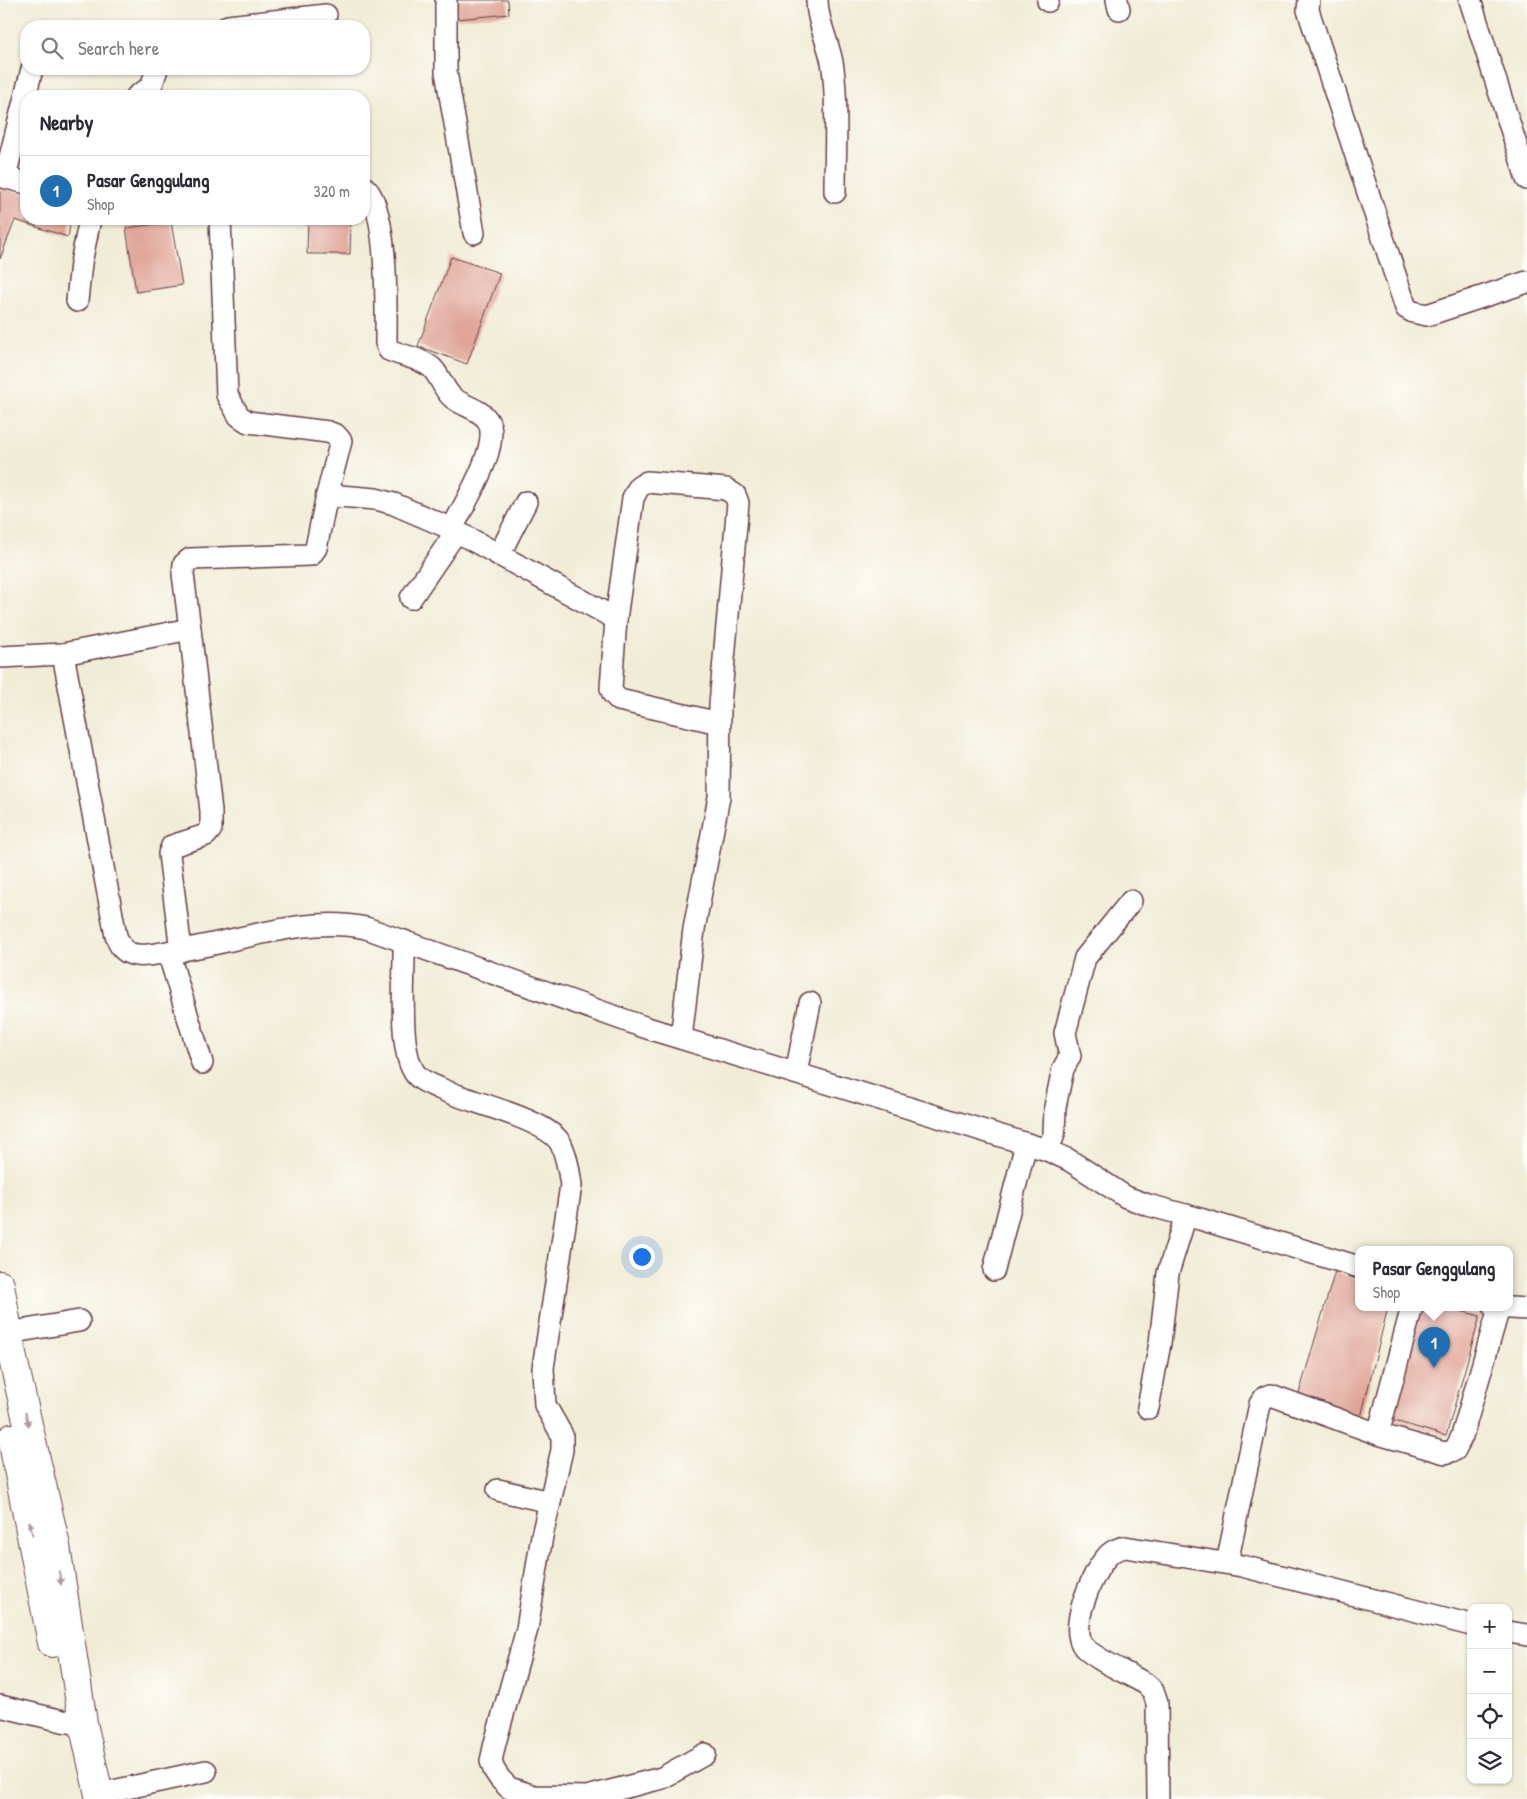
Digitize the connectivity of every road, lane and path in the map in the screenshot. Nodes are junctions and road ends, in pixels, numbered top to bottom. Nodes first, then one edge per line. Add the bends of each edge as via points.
1 (446, 0) edge
2 (817, 0) edge
3 (1309, 0) edge
4 (1472, 0) edge
5 (326, 15) dead end
6 (281, 20) edge
7 (30, 75) edge
8 (155, 75) edge
9 (26, 90) edge
10 (146, 90) edge
11 (20, 113) edge
12 (3, 176) edge
13 (1527, 179) edge
14 (20, 181) edge
15 (836, 192) dead end
16 (370, 195) edge
17 (89, 225) edge
18 (220, 225) edge
19 (474, 234) dead end
20 (1527, 282) edge
21 (77, 302) dead end
22 (328, 495) junction
23 (526, 502) dead end
24 (454, 530) junction
25 (499, 555) junction
26 (411, 598) dead end
27 (616, 619) junction
28 (190, 629) junction
29 (63, 654) junction
30 (0, 657) edge
31 (719, 724) junction
32 (1131, 901) dead end
33 (404, 941) junction
34 (174, 952) junction
35 (810, 1003) dead end
36 (681, 1038) junction
37 (202, 1063) dead end
38 (796, 1073) junction
39 (1026, 1144) junction
40 (1047, 1150) junction
41 (1186, 1215) junction
42 (1355, 1266) edge
43 (994, 1270) dead end
44 (0, 1285) edge
45 (1513, 1309) edge
46 (1527, 1309) edge
47 (1411, 1311) edge
48 (1495, 1311) edge
49 (79, 1321) dead end
50 (5, 1358) edge
51 (1148, 1408) dead end
52 (1378, 1434) junction
53 (498, 1490) dead end
54 (550, 1502) junction
55 (1227, 1563) junction
56 (1467, 1623) edge
57 (1512, 1633) edge
58 (1527, 1635) edge
59 (0, 1706) edge
60 (75, 1723) junction
61 (705, 1754) dead end
62 (206, 1771) dead end
63 (94, 1797) edge
64 (1158, 1799) edge

1 - 19 street via 446,72
2 - 15 street via 834,70
3 - 20 street via 1308,10 1406,308 1427,315
4 - 13 street
5 - 6 street
7 - 9 street
8 - 10 street via 151,87
11 - 12 street
12 - 14 street
16 - 24 street via 383,245 386,343 389,350 432,368 447,393 480,414 492,430 487,457
17 - 21 street
18 - 22 street via 227,395 239,416 248,422 336,435 340,450
22 - 24 street via 376,499
22 - 28 street via 316,548 311,554 190,559 184,564 182,574
23 - 25 street
24 - 25 street
24 - 26 street
25 - 27 street
27 - 31 street via 612,694 619,700
27 - 31 street via 633,498 639,487 647,482 726,489 735,495 738,503 735,560
28 - 29 street
28 - 34 street via 211,829 206,835 172,846 169,854
29 - 30 street
29 - 34 street via 116,936 120,946 129,953 140,956
31 - 36 street via 717,816 694,929
32 - 40 street via 1084,958 1065,1033 1070,1056 1063,1069 1055,1107 1054,1135
33 - 34 street via 366,928 331,924
33 - 36 street
33 - 54 street via 405,1042 414,1073 449,1093 541,1127 561,1144 569,1170 571,1185 544,1368 545,1404 562,1435 562,1450
34 - 37 street
35 - 38 street
36 - 38 street
38 - 39 street
39 - 40 street
39 - 43 street
40 - 41 street via 1069,1160 1126,1197
41 - 42 street
41 - 51 street via 1168,1273
44 - 50 main road
45 - 46 street
47 - 52 street
48 - 52 street via 1462,1436 1455,1450 1445,1453
49 - 50 street
50 - 60 main road
52 - 55 street via 1271,1395 1265,1397 1260,1404
53 - 54 street
54 - 61 street via 527,1629 491,1761 494,1770 509,1788 534,1796 587,1797 662,1778
55 - 56 street
55 - 64 street via 1125,1547 1116,1550 1098,1568 1085,1596 1079,1627 1084,1647 1153,1691 1157,1704
57 - 58 street
59 - 60 street
60 - 63 main road
62 - 63 street

